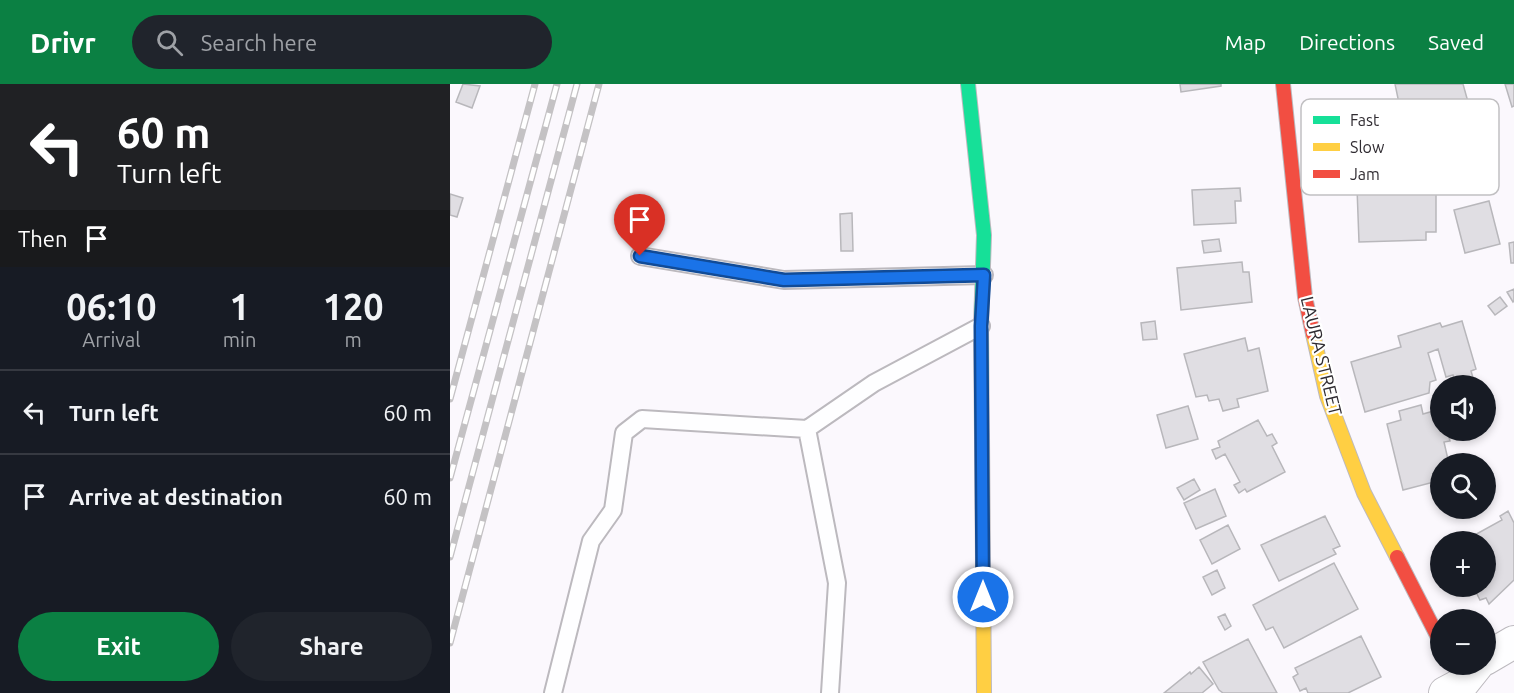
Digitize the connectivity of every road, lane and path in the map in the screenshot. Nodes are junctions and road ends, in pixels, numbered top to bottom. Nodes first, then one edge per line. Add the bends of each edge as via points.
1 (969, 84) edge
2 (1283, 84) edge
3 (640, 256) dead end
4 (984, 275) junction
5 (981, 326) junction
6 (807, 429) junction
7 (1430, 622) edge
8 (1514, 642) edge
9 (1496, 652) edge
10 (553, 693) edge
11 (830, 693) edge
12 (984, 693) edge

1 - 4 main road via 984,235
2 - 7 main road, LAURA STREET via 1305,297 1326,396 1364,493
3 - 4 lane via 784,280
4 - 5 main road
5 - 6 lane via 874,383
5 - 12 main road
6 - 10 lane via 642,419 624,433 612,510 591,541
6 - 11 lane via 837,583
8 - 9 street

